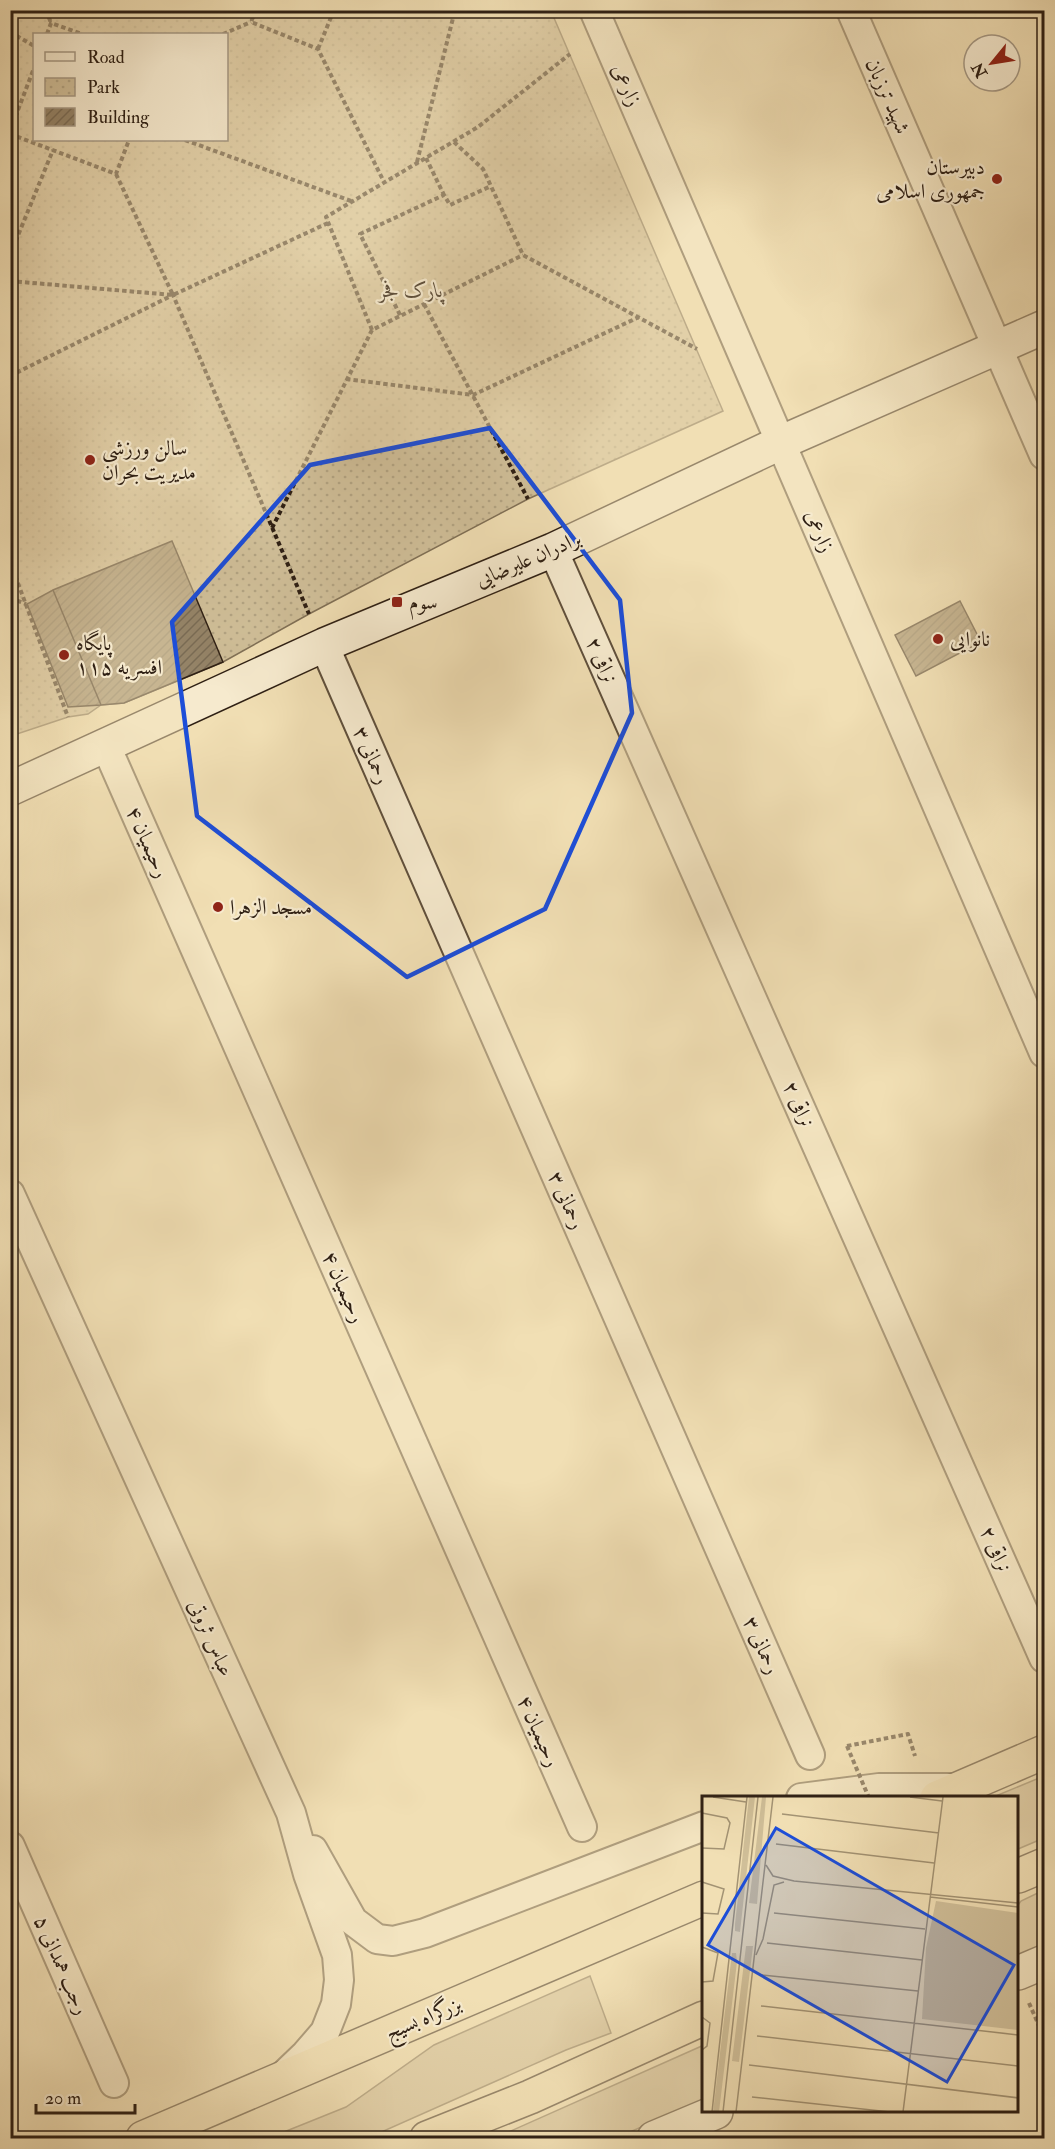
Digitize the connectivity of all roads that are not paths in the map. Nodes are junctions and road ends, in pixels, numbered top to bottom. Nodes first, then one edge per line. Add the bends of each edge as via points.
1 (594, 10) edge
2 (851, 10) edge
3 (1044, 327) edge
4 (997, 346) junction
5 (782, 442) junction
6 (1044, 455) edge
7 (553, 550) junction
8 (324, 645) junction
9 (106, 746) junction
10 (10, 789) edge
11 (1044, 1053) edge
12 (10, 1194) edge
13 (1044, 1658) edge
14 (1044, 1752) edge
15 (810, 1755) dead end
16 (948, 1793) edge
17 (817, 1796) edge
18 (291, 1813) junction
19 (582, 1827) dead end
20 (702, 1827) edge
21 (10, 1846) edge
22 (1044, 1865) edge
23 (1019, 1875) edge
24 (702, 1899) edge
25 (1044, 1962) edge
26 (1019, 1972) edge
27 (702, 2019) edge
28 (278, 2080) junction
29 (114, 2083) dead end
30 (714, 2113) edge
31 (143, 2139) edge
32 (427, 2139) edge
33 (654, 2139) edge

1 - 5 street, زارعی
2 - 4 street, شهید ترزبان
3 - 4 main road, برادران علیرضایی
4 - 5 main road, برادران علیرضایی
4 - 6 street, شهید ترزبان
5 - 7 main road, برادران علیرضایی
5 - 11 street, زارعی
7 - 8 main road, برادران علیرضایی
7 - 13 street, نراقی ۲
8 - 9 main road, برادران علیرضایی
8 - 15 street, رحمانی ۳
9 - 10 main road, برادران علیرضایی
9 - 19 street, رحیمیان ۴
12 - 18 street, عباس ثروتی
14 - 16 highway
16 - 17 street via 879,1788
18 - 20 street via 353,1921 377,1939 393,1941 425,1934
18 - 28 street, عباس ثروتی via 337,1955 339,1980 336,2004 325,2032
21 - 29 street, رجب همدانی ۵
22 - 23 highway
24 - 28 highway, بزرگراه بسیج
25 - 26 main road
27 - 32 highway
28 - 31 highway, بزرگراه بسیج
30 - 33 main road

